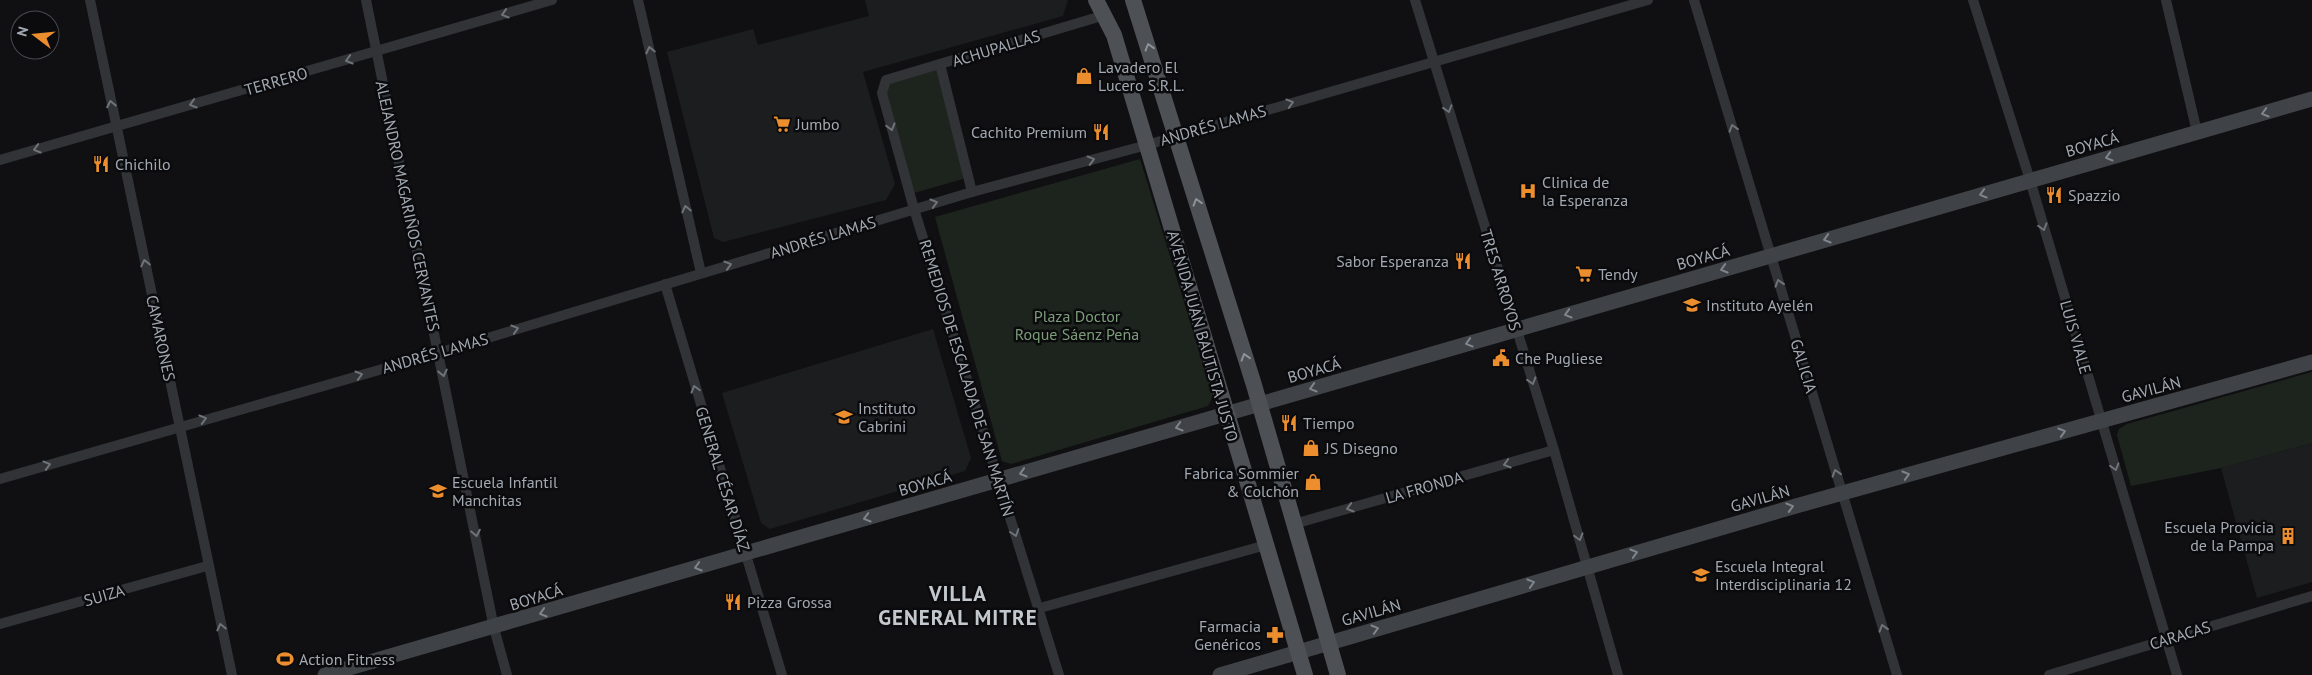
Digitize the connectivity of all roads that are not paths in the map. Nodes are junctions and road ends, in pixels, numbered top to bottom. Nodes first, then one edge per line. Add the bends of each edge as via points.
1 (90, 0) edge
2 (366, 0) edge
3 (552, 0) edge
4 (638, 0) edge
5 (1096, 0) edge
6 (1133, 0) edge
7 (1415, 0) edge
8 (1648, 0) edge
9 (1694, 0) edge
10 (1973, 0) edge
11 (2166, 0) edge
12 (1105, 15) junction
13 (377, 52) junction
14 (1434, 62) junction
15 (940, 64) junction
16 (886, 80) joint
17 (2312, 100) edge
18 (116, 126) junction
19 (2198, 132) junction
20 (1176, 135) junction
21 (1147, 145) junction
22 (0, 160) edge
23 (2030, 180) junction
24 (972, 192) junction
25 (914, 209) junction
26 (1771, 255) junction
27 (700, 273) junction
28 (665, 284) junction
29 (1516, 329) junction
30 (438, 353) junction
31 (2312, 362) edge
32 (1259, 404) junction
33 (1226, 413) junction
34 (2101, 421) junction
35 (180, 426) junction
36 (1554, 450) junction
37 (0, 479) edge
38 (998, 481) junction
39 (1842, 493) junction
40 (1294, 524) junction
41 (1266, 545) junction
42 (745, 553) junction
43 (208, 566) junction
44 (1588, 566) junction
45 (2312, 596) edge
46 (1040, 608) junction
47 (0, 624) edge
48 (494, 628) junction
49 (2166, 639) junction
50 (1328, 643) junction
51 (1298, 651) junction
52 (232, 675) edge
53 (326, 675) edge
54 (507, 675) edge
55 (782, 675) edge
56 (1059, 675) edge
57 (1220, 675) edge
58 (1305, 675) edge
59 (1338, 675) edge
60 (1618, 675) edge
61 (1897, 675) edge
62 (2049, 675) edge
63 (2177, 675) edge

18 -> 1 street, CAMARONES
2 - 13 street, ALEJANDRO MAGARIÑOS CERVANTES
3 -> 13 street, TERRERO
27 -> 4 street
5 - 12 main road, AVENIDA JUAN BAUTISTA JUSTO
20 -> 6 main road, AVENIDA JUAN BAUTISTA JUSTO
7 - 14 street, TRES ARROYOS
8 - 14 street, ANDRÉS LAMAS
26 -> 9 street, GALICIA
10 - 23 street, LUIS VIALE
11 - 19 street
12 - 15 street, ACHUPALLAS
12 - 21 main road, AVENIDA JUAN BAUTISTA JUSTO
13 -> 18 street, TERRERO
13 - 30 street, ALEJANDRO MAGARIÑOS CERVANTES
20 -> 14 street, ANDRÉS LAMAS
14 -> 29 street, TRES ARROYOS
15 - 16 street, ACHUPALLAS
15 - 24 street
16 -> 25 street, REMEDIOS DE ESCALADA DE SAN MARTÍN via 882,93
17 -> 19 street, BOYACÁ
18 -> 22 street, TERRERO
35 -> 18 street, CAMARONES
19 -> 23 street, BOYACÁ
20 - 21 street, ANDRÉS LAMAS
32 -> 20 main road, AVENIDA JUAN BAUTISTA JUSTO
24 -> 21 street, ANDRÉS LAMAS
21 - 33 main road, AVENIDA JUAN BAUTISTA JUSTO
23 -> 26 street, BOYACÁ
23 -> 34 street, LUIS VIALE
25 -> 24 street, ANDRÉS LAMAS
27 -> 25 street, ANDRÉS LAMAS
25 - 38 street, REMEDIOS DE ESCALADA DE SAN MARTÍN
26 -> 29 street, BOYACÁ
39 -> 26 street, GALICIA
27 - 28 street, ANDRÉS LAMAS
30 -> 28 street, ANDRÉS LAMAS
42 -> 28 street, GENERAL CÉSAR DÍAZ
29 -> 32 street, BOYACÁ
29 -> 36 street, TRES ARROYOS
35 -> 30 street, ANDRÉS LAMAS
30 -> 48 street, ALEJANDRO MAGARIÑOS CERVANTES
31 - 34 street, GAVILÁN
32 - 33 street, BOYACÁ
32 - 40 main road, AVENIDA JUAN BAUTISTA JUSTO
33 -> 38 street, BOYACÁ
33 - 41 main road, AVENIDA JUAN BAUTISTA JUSTO
39 -> 34 street, GAVILÁN
34 -> 49 street, LUIS VIALE
37 -> 35 street, ANDRÉS LAMAS
35 - 43 street, CAMARONES
36 -> 40 street, LA FRONDA
36 -> 44 street, TRES ARROYOS
38 -> 42 street, BOYACÁ
38 -> 46 street, REMEDIOS DE ESCALADA DE SAN MARTÍN
44 -> 39 street, GAVILÁN
61 -> 39 street, GALICIA
40 - 50 main road, AVENIDA JUAN BAUTISTA JUSTO
41 - 46 street
41 - 51 main road, AVENIDA JUAN BAUTISTA JUSTO
42 -> 48 street, BOYACÁ
42 - 55 street, GENERAL CÉSAR DÍAZ
43 - 47 street, SUIZA
52 -> 43 street, CAMARONES
50 -> 44 street, GAVILÁN
44 - 60 street, TRES ARROYOS
45 - 49 street, CARACAS
46 - 56 street, REMEDIOS DE ESCALADA DE SAN MARTÍN
48 - 53 street, BOYACÁ
48 - 54 street, ALEJANDRO MAGARIÑOS CERVANTES
49 - 62 street, CARACAS
49 - 63 street, LUIS VIALE
50 - 51 street, GAVILÁN
50 - 59 main road, AVENIDA JUAN BAUTISTA JUSTO
51 - 57 street, GAVILÁN
51 - 58 main road, AVENIDA JUAN BAUTISTA JUSTO

